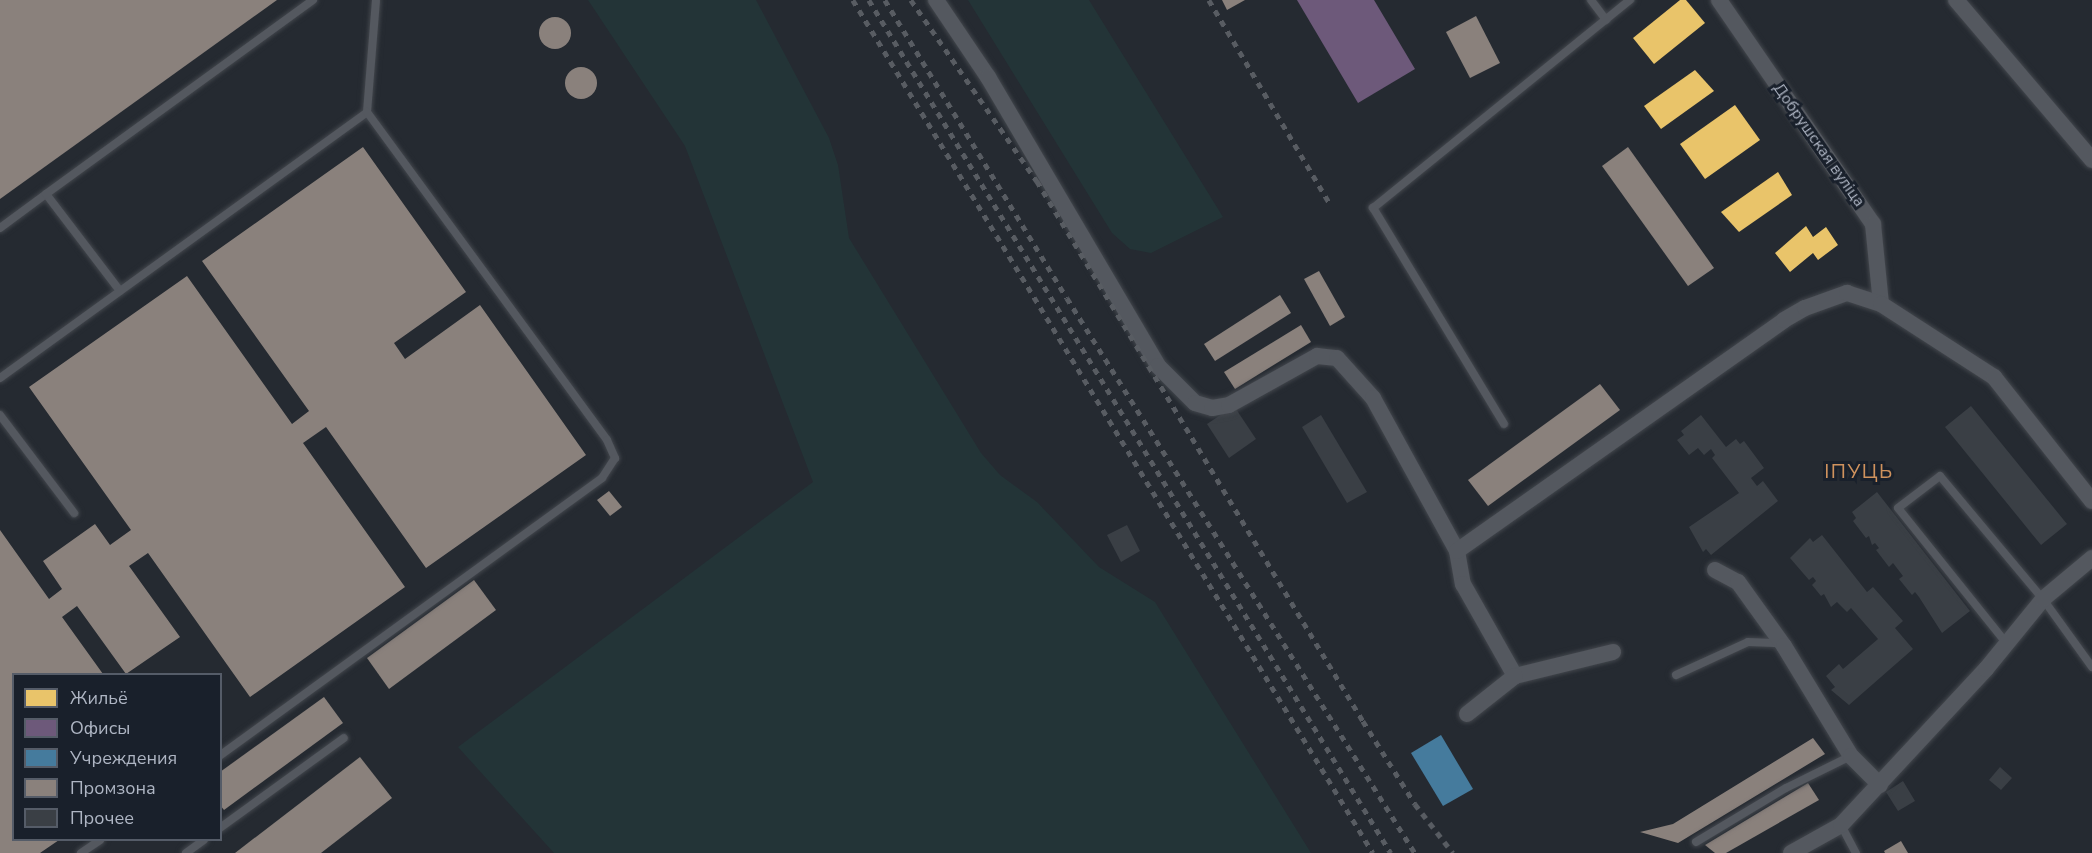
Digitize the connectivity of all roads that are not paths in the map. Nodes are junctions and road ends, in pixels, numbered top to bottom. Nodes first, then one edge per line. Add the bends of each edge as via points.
1 (313, 0) edge
2 (376, 0) edge
3 (936, 0) edge
4 (1592, 0) edge
5 (1630, 0) edge
6 (1719, 0) edge
7 (1956, 0) edge
8 (1606, 20) junction
9 (367, 112) junction
10 (2092, 160) edge
11 (46, 194) junction
12 (0, 228) edge
13 (120, 291) junction
14 (1881, 304) junction
15 (0, 378) edge
16 (0, 415) edge
17 (1503, 424) dead end
18 (2092, 501) edge
19 (74, 513) dead end
20 (1457, 551) junction
21 (2092, 558) edge
22 (1715, 570) dead end
23 (2043, 599) junction
24 (1782, 643) junction
25 (2007, 644) junction
26 (1612, 652) dead end
27 (2092, 667) edge
28 (1676, 675) dead end
29 (1515, 676) junction
30 (1467, 714) dead end
31 (344, 738) dead end
32 (222, 755) edge
33 (1851, 756) junction
34 (1880, 785) junction
35 (1841, 825) junction
36 (222, 827) edge
37 (99, 841) edge
38 (203, 841) edge
39 (1696, 842) dead end
40 (81, 853) edge
41 (186, 853) edge
42 (1791, 853) edge
43 (1856, 853) edge

1 - 11 lane
2 - 9 lane
3 - 20 street via 988,77 1158,366 1195,403 1212,408 1229,405 1317,356 1337,358 1373,398
4 - 8 lane
5 - 8 lane
6 - 14 street, Добрушская вуліца via 1873,224
7 - 10 street
8 - 17 lane via 1374,208
9 - 13 lane
9 - 32 lane via 607,440 615,458 602,478
11 - 12 lane
11 - 13 lane
13 - 15 lane
14 - 18 street via 1994,377
14 - 20 street via 1846,293 1805,308
16 - 19 lane
20 - 29 street via 1463,584
21 - 23 street
22 - 24 street via 1738,582
23 - 25 street
23 - 25 lane via 1940,476 1898,508
23 - 27 lane
24 - 28 lane via 1748,642
24 - 33 street
25 - 34 street
26 - 29 street
29 - 30 street
31 - 36 lane
33 - 34 street
33 - 39 lane via 1786,788
34 - 35 street
35 - 42 street
35 - 43 lane
37 - 40 lane
38 - 41 lane

